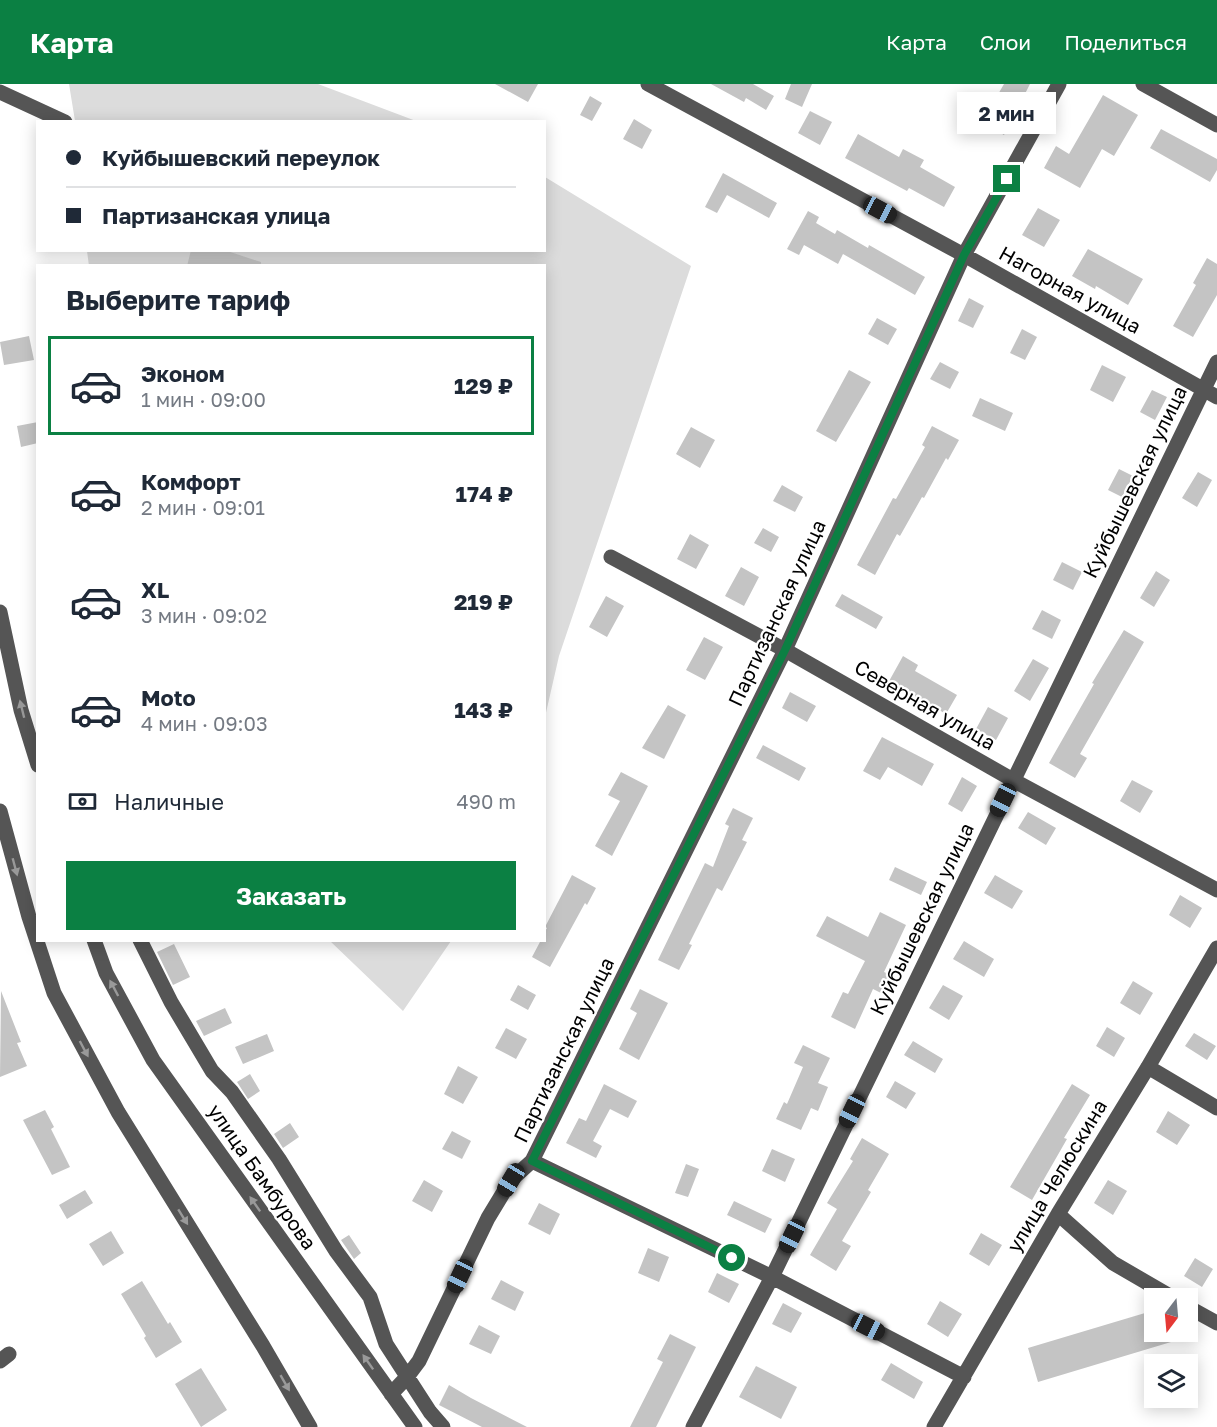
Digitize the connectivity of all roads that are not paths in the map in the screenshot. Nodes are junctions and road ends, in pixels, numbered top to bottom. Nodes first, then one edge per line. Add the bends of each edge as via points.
1 (648, 84) edge
2 (1059, 84) edge
3 (1143, 84) edge
4 (0, 92) edge
5 (61, 120) edge
6 (1217, 125) edge
7 (964, 255) junction
8 (1217, 362) edge
9 (1210, 393) edge
10 (611, 557) dead end
11 (0, 612) edge
12 (785, 650) junction
13 (36, 759) edge
14 (1013, 780) junction
15 (0, 811) edge
16 (1217, 890) edge
17 (36, 938) edge
18 (37, 942) edge
19 (95, 942) edge
20 (141, 942) edge
21 (1217, 948) edge
22 (1148, 1067) junction
23 (1217, 1108) edge
24 (532, 1161) junction
25 (1058, 1214) junction
26 (772, 1277) junction
27 (1156, 1288) edge
28 (1198, 1312) edge
29 (1217, 1323) edge
30 (407, 1377) junction
31 (964, 1377) junction
32 (391, 1394) junction
33 (310, 1427) edge
34 (415, 1427) edge
35 (443, 1427) edge
36 (693, 1427) edge
37 (934, 1427) edge

1 - 7 street, Нагорная улица
2 - 7 street, Партизанская улица
3 - 6 street
4 - 5 street
7 - 9 street, Нагорная улица
7 - 12 street, Партизанская улица
8 - 9 street, Куйбышевская улица
9 - 14 street, Куйбышевская улица
10 - 12 street, Северная улица
13 -> 11 street
12 - 14 street, Северная улица
12 - 24 street, Партизанская улица
14 - 16 street, Северная улица
14 - 26 street, Куйбышевская улица
15 -> 17 street
18 -> 33 street via 54,993 118,1112
32 -> 19 street, улица Бамбурова via 153,1060 106,973
20 - 30 street via 212,1071 232,1092 279,1159 336,1251 370,1297 386,1344
21 - 22 street, улица Челюскина
22 - 23 street
22 - 25 street, улица Челюскина
24 - 26 street
24 - 30 street via 511,1180 488,1218 419,1361
25 - 27 street via 1113,1263
25 - 31 street, улица Челюскина
26 - 31 street
26 - 36 street, Куйбышевская улица
28 - 29 street
30 - 32 street
30 - 35 street
31 - 37 street, улица Челюскина
32 - 34 street, улица Бамбурова

